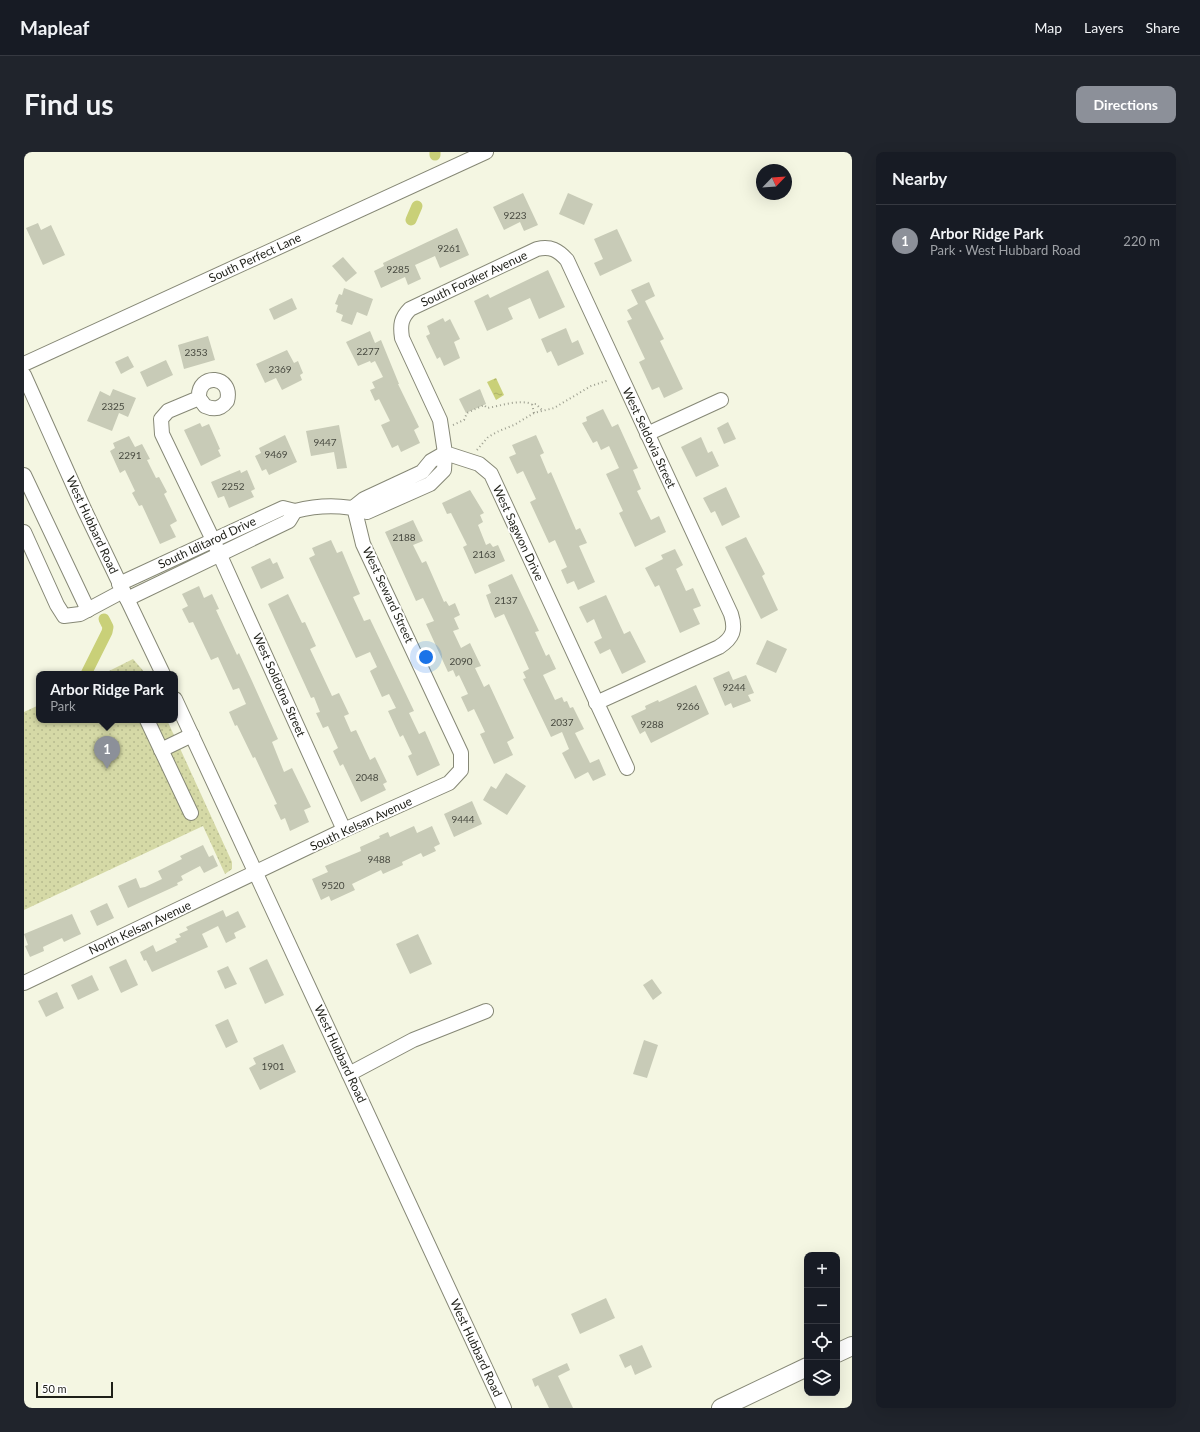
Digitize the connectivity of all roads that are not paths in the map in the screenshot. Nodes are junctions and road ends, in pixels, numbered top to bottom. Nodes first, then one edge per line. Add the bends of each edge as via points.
1 (486, 152) edge
2 (553, 248) joint
3 (24, 364) edge
4 (24, 375) edge
5 (199, 398) dead end
6 (721, 400) dead end
7 (647, 434) junction
8 (445, 453) junction
9 (24, 475) edge
10 (354, 508) junction
11 (295, 511) junction
12 (24, 532) edge
13 (213, 540) junction
14 (219, 554) junction
15 (123, 591) junction
16 (88, 610) junction
17 (162, 671) edge
18 (596, 703) junction
19 (178, 706) edge
20 (148, 723) edge
21 (192, 735) junction
22 (161, 750) junction
23 (627, 768) dead end
24 (461, 770) joint
25 (191, 813) dead end
26 (344, 830) junction
27 (257, 873) junction
28 (24, 983) edge
29 (486, 1011) dead end
30 (349, 1074) junction
31 (852, 1346) edge
32 (840, 1352) edge
33 (804, 1368) edge
34 (504, 1408) edge
35 (721, 1408) edge

1 - 3 street, South Perfect Lane
2 - 7 street, West Seldovia Street via 567,260
2 - 8 street, South Foraker Avenue via 537,250 410,309 401,320 402,338 440,420
4 - 15 street, West Hubbard Road
5 - 13 street, West Soldotna Street via 168,411 161,419 162,434
6 - 7 street
7 - 18 street, West Seldovia Street via 731,614 733,634 719,647
8 - 10 street, South Iditarod Drive via 444,470 430,484 367,512
8 - 18 street, West Sagwon Drive via 479,464 491,474
9 - 16 street
10 - 11 street, South Iditarod Drive via 325,506
10 - 24 street, West Seward Street via 363,544 461,753
11 - 13 street, South Iditarod Drive via 283,508
11 - 14 street, South Iditarod Drive via 289,521
12 - 16 street via 64,616
13 - 14 street, West Soldotna Street
13 - 15 street, South Iditarod Drive
14 - 15 street, South Iditarod Drive
14 - 26 street, West Soldotna Street
15 - 16 street
15 - 17 street, West Hubbard Road
18 - 23 street, West Sagwon Drive
19 - 21 street, West Hubbard Road
20 - 22 street
21 - 22 street
21 - 27 street, West Hubbard Road
22 - 25 street
24 - 26 street, South Kelsan Avenue via 449,783
26 - 27 street, South Kelsan Avenue
27 - 28 street, North Kelsan Avenue
27 - 30 street, West Hubbard Road
29 - 30 street via 413,1040
30 - 34 street, West Hubbard Road
31 - 32 main road
33 - 35 main road

